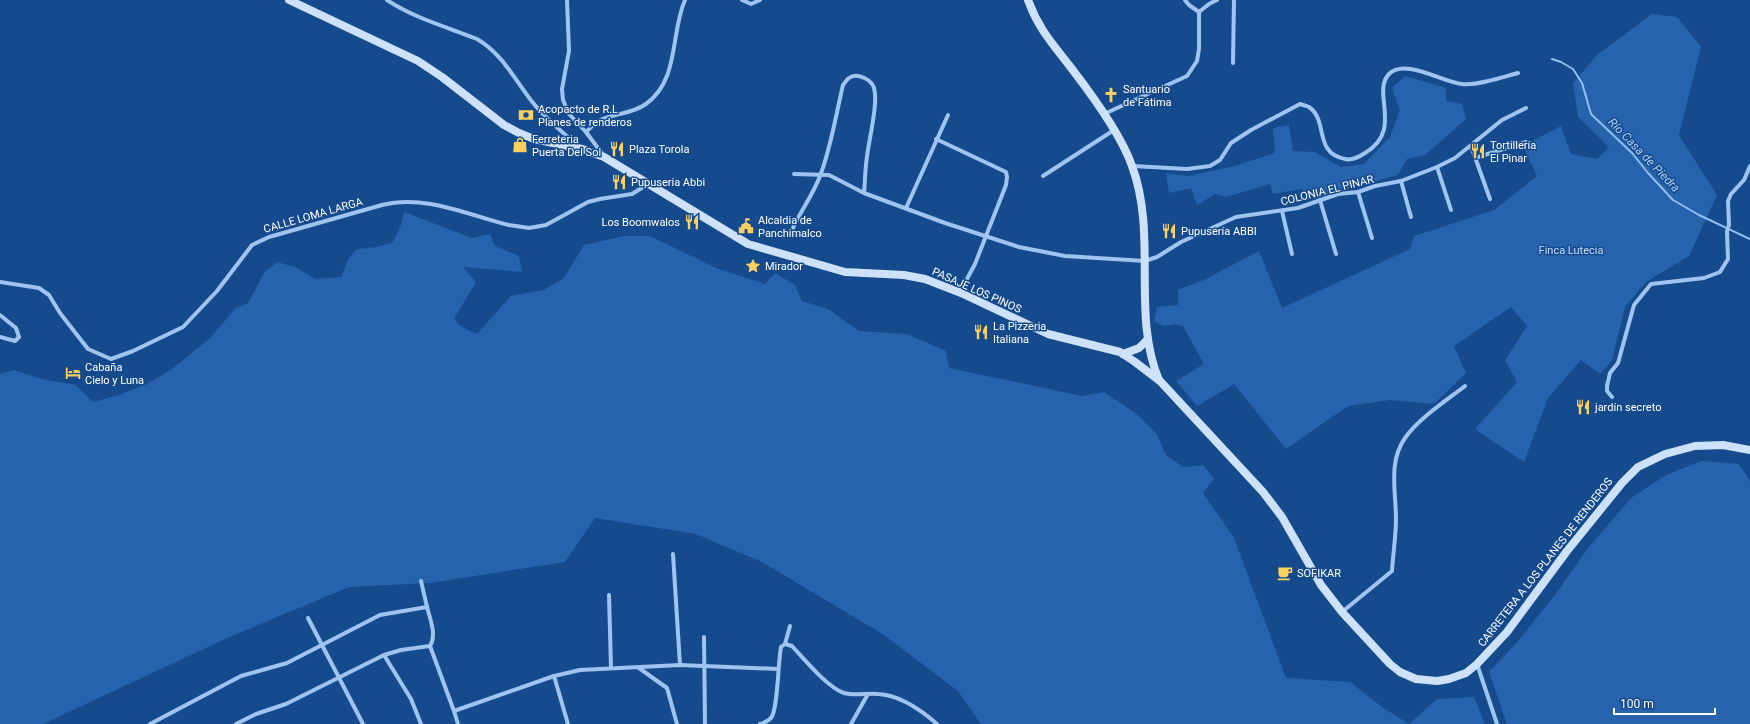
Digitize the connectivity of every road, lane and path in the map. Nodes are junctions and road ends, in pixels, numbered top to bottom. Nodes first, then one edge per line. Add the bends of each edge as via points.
1 (288, 0) edge
2 (387, 0) edge
3 (567, 0) edge
4 (685, 0) edge
5 (742, 0) edge
6 (760, 0) edge
7 (1028, 0) edge
8 (1185, 0) edge
9 (1218, 0) edge
10 (1234, 0) edge
11 (1199, 12) junction
12 (1233, 63) dead end
13 (1518, 73) dead end
14 (1526, 108) dead end
15 (1104, 114) junction
16 (948, 115) dead end
17 (1114, 130) junction
18 (586, 132) junction
19 (568, 137) junction
20 (936, 139) junction
21 (1526, 142) dead end
22 (564, 145) junction
23 (1471, 146) junction
24 (582, 150) junction
25 (604, 157) junction
26 (1475, 158) junction
27 (1133, 166) junction
28 (1750, 166) edge
29 (1437, 167) junction
30 (794, 174) dead end
31 (820, 175) junction
32 (1043, 176) dead end
33 (1400, 181) junction
34 (648, 184) junction
35 (1358, 192) junction
36 (864, 193) junction
37 (1490, 199) dead end
38 (1320, 200) junction
39 (906, 208) junction
40 (1451, 210) dead end
41 (1282, 211) junction
42 (1411, 217) dead end
43 (792, 228) dead end
44 (986, 236) junction
45 (1372, 238) dead end
46 (1292, 254) dead end
47 (1336, 254) dead end
48 (1145, 261) junction
49 (0, 282) edge
50 (960, 292) junction
51 (0, 315) edge
52 (0, 337) edge
53 (1147, 340) junction
54 (1123, 354) junction
55 (1160, 381) junction
56 (1465, 386) dead end
57 (1612, 397) dead end
58 (1750, 450) edge
59 (673, 554) dead end
60 (421, 581) dead end
61 (609, 595) dead end
62 (427, 607) junction
63 (1342, 612) junction
64 (308, 618) dead end
65 (790, 626) dead end
66 (704, 638) dead end
67 (322, 644) junction
68 (785, 644) junction
69 (430, 646) junction
70 (384, 655) junction
71 (1477, 664) junction
72 (680, 665) junction
73 (705, 665) junction
74 (611, 668) junction
75 (638, 668) junction
76 (778, 670) junction
77 (554, 676) junction
78 (339, 679) junction
79 (868, 694) junction
80 (454, 711) junction
81 (150, 724) edge
82 (236, 724) edge
83 (363, 724) edge
84 (421, 724) edge
85 (458, 724) edge
86 (568, 724) edge
87 (677, 724) edge
88 (705, 724) edge
89 (760, 724) edge
90 (851, 724) edge
91 (937, 724) edge
92 (1496, 724) edge

1 - 22 main road, PASAJE LOS PINOS via 418,61 518,133
2 - 19 street via 398,8 483,42 492,49 542,112
3 - 18 street via 569,51 562,89 563,100 569,114
4 - 18 street via 679,14 672,64 660,90 647,104 637,110 599,120
5 - 6 street via 751,4
7 - 15 main road via 1040,28
8 - 11 street
9 - 11 street
10 - 12 street
11 - 15 street via 1197,61 1187,76
13 - 27 street via 1493,80 1462,84 1410,68 1399,69 1385,80 1383,98 1386,114 1381,138 1370,150 1357,158 1346,160 1335,156 1326,148 1317,118 1309,107 1300,104 1231,143 1220,160 1210,166 1187,169
14 - 23 street, COLONIA EL PINAR via 1502,120
15 - 17 main road
16 - 20 street
17 - 27 main road
17 - 32 street
18 - 25 street
19 - 22 main road
19 - 24 street
20 - 39 street
20 - 44 street via 1006,172 1006,185
21 - 26 street
22 - 24 main road, PASAJE LOS PINOS
23 - 26 street
23 - 29 street, COLONIA EL PINAR
24 - 25 main road, PASAJE LOS PINOS
25 - 34 main road, PASAJE LOS PINOS
26 - 37 street
27 - 48 main road via 1144,218
28 - 57 street via 1744,180 1728,201 1728,259 1720,272 1704,278 1651,284 1634,305 1618,363 1610,374 1606,386
29 - 33 street, COLONIA EL PINAR
29 - 40 street
30 - 31 street
31 - 36 street via 829,175
31 - 36 street via 843,85 849,78 863,77 871,81 875,88
31 - 43 street
33 - 35 street, COLONIA EL PINAR
33 - 42 street
34 - 49 street, CALLE LOMA LARGA via 632,194 588,202 556,220 537,227 522,228 425,202 401,201 269,236 252,245 217,291 183,327 134,351 111,359 88,349 49,295 39,288
34 - 50 main road, PASAJE LOS PINOS via 742,242 762,250 845,272 910,275
35 - 38 street, COLONIA EL PINAR via 1338,194
35 - 45 street
36 - 39 street
38 - 41 street, COLONIA EL PINAR
38 - 47 street
39 - 44 street
41 - 46 street
41 - 48 street, COLONIA EL PINAR via 1236,216
44 - 48 street via 1019,247 1065,256
44 - 50 street
48 - 53 main road
50 - 54 main road, PASAJE LOS PINOS via 1048,334
51 - 52 street via 16,328 19,337 15,341
53 - 54 main road via 1139,348
53 - 55 main road
54 - 55 main road, PASAJE LOS PINOS
55 - 63 main road, CARRETERA A LOS PLANES DE RENDEROS via 1277,508 1321,585
56 - 63 street via 1423,419 1405,438 1396,458 1396,519 1392,571
58 - 71 main road, CARRETERA A LOS PLANES DE RENDEROS via 1723,445 1695,446 1665,454 1638,467 1567,551 1507,632
59 - 72 street
60 - 62 street
61 - 74 street
62 - 67 street via 380,615
62 - 69 street via 433,633
63 - 71 main road, CARRETERA A LOS PLANES DE RENDEROS via 1390,664 1410,678 1429,681 1449,679 1466,673
64 - 67 street
65 - 68 street
66 - 73 street
67 - 78 street
67 - 81 street via 287,663 241,676
68 - 76 street via 781,647
68 - 79 street via 792,646 825,681 844,693
69 - 70 street
69 - 80 street
70 - 78 street
70 - 84 street via 411,698
71 - 92 street
72 - 73 street
72 - 75 street
73 - 76 street
73 - 88 street
74 - 75 street
74 - 77 street via 580,670
75 - 87 street via 667,688
76 - 89 street via 774,713
77 - 80 street
77 - 86 street
78 - 82 street
78 - 83 street
79 - 90 street
79 - 91 street via 896,698 925,713
80 - 85 street

